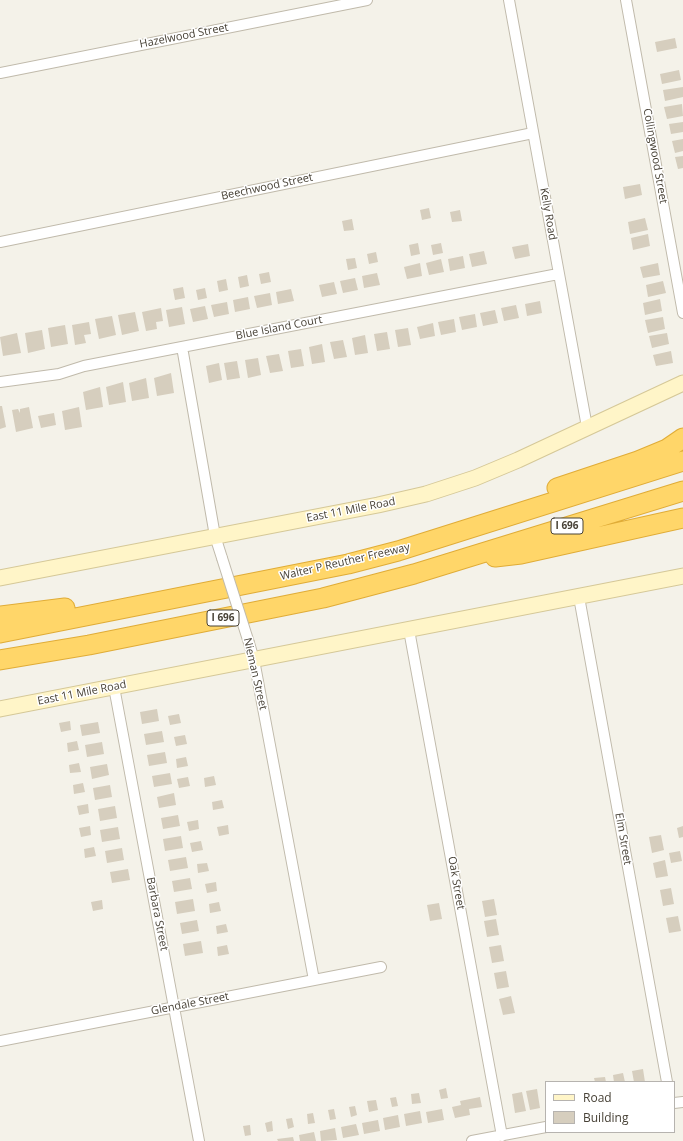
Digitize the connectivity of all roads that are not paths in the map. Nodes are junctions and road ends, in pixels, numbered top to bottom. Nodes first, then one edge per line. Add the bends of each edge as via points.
1 (367, 0) edge
2 (509, 0) edge
3 (626, 0) edge
4 (0, 73) edge
5 (533, 133) junction
6 (0, 242) edge
7 (558, 274) junction
8 (683, 312) edge
9 (182, 347) junction
10 (0, 382) edge
11 (683, 383) edge
12 (587, 428) junction
13 (683, 438) edge
14 (683, 462) edge
15 (683, 491) edge
16 (683, 518) edge
17 (454, 533) junction
18 (215, 536) junction
19 (452, 562) junction
20 (683, 576) edge
21 (0, 578) edge
22 (284, 578) junction
23 (579, 596) junction
24 (0, 616) edge
25 (409, 630) junction
26 (0, 633) edge
27 (46, 653) junction
28 (0, 660) edge
29 (254, 660) junction
30 (0, 669) edge
31 (114, 687) junction
32 (0, 709) edge
33 (381, 967) dead end
34 (314, 980) junction
35 (174, 1007) junction
36 (0, 1041) edge
37 (667, 1081) edge
38 (545, 1127) edge
39 (502, 1136) junction
40 (199, 1141) edge
41 (472, 1141) edge

1 - 4 street, Hazelwood Street
2 - 5 street, Kelly Road
3 - 8 street, Collingwood Street
5 - 6 street, Beechwood Street
5 - 7 street, Kelly Road
7 - 9 street, Blue Island Court
7 - 12 street, Kelly Road
9 - 10 street, Blue Island Court via 84,366 59,374
9 - 18 street, Nieman Street
11 - 12 main road, East 11 Mile Road
12 - 18 main road, East 11 Mile Road via 475,478 426,494
13 - 17 highway via 667,449 638,461 530,497
14 - 17 highway, Walter P Reuther Freeway / I 696
15 - 19 highway, I 696
16 - 19 highway via 521,554
17 - 22 highway, Walter P Reuther Freeway / I 696 via 391,553
18 - 21 main road, East 11 Mile Road
18 - 29 street, Nieman Street, bridge
19 - 27 highway, I 696 via 316,600
20 - 23 main road, East 11 Mile Road
22 - 24 highway via 207,583 101,603
22 - 26 highway, Walter P Reuther Freeway / I 696
23 - 25 main road, East 11 Mile Road
23 - 37 street, Elm Street
25 - 29 main road, East 11 Mile Road
25 - 39 street, Oak Street
27 - 28 highway, I 696
27 - 30 highway
29 - 31 main road, East 11 Mile Road
29 - 34 street, Nieman Street
31 - 32 main road, East 11 Mile Road
31 - 35 street, Barbara Street
33 - 34 street, Glendale Street
34 - 35 street, Glendale Street
35 - 36 street, Glendale Street
35 - 40 street, Barbara Street
38 - 39 street
39 - 41 street

